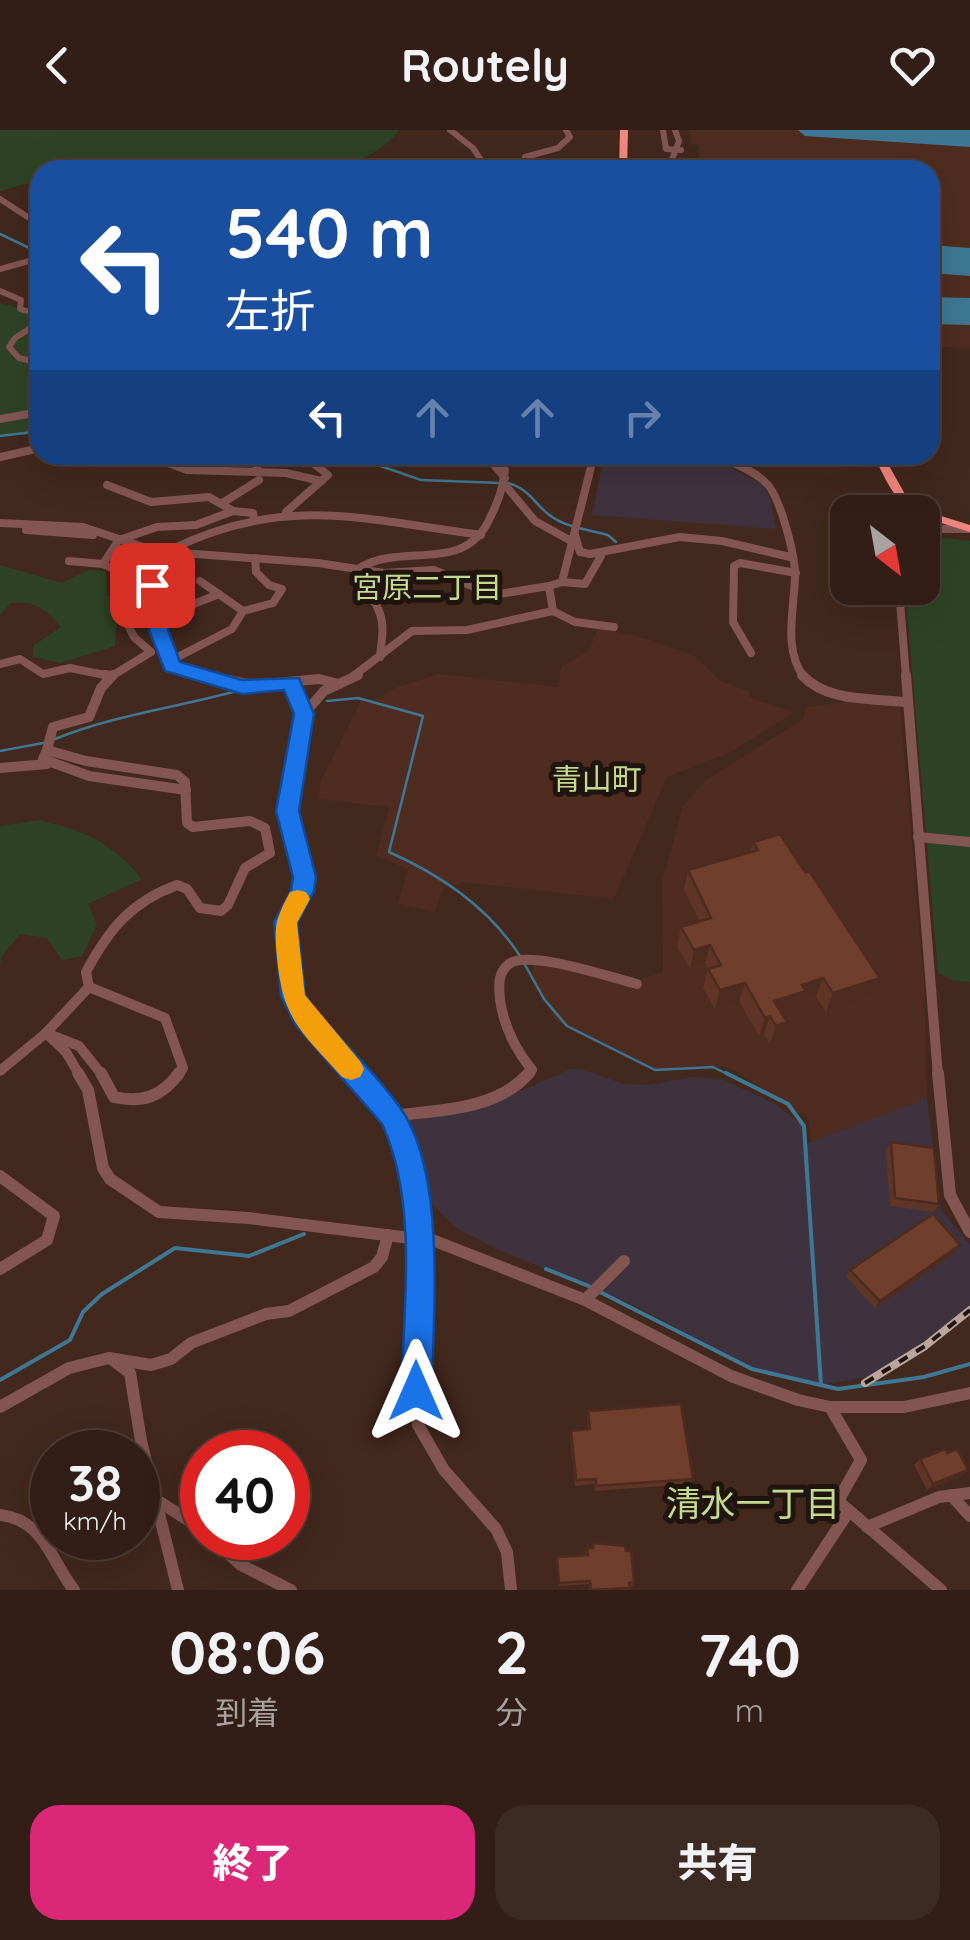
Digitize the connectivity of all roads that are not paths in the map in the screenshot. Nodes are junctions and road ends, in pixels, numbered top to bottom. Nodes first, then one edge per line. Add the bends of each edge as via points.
1 (566, 130) edge
2 (624, 130) edge
3 (663, 130) edge
4 (678, 130) edge
5 (454, 132) edge
6 (680, 150) junction
7 (479, 160) edge
8 (526, 160) edge
9 (623, 160) edge
10 (676, 160) edge
11 (0, 200) edge
12 (30, 220) edge
13 (30, 261) edge
14 (0, 269) edge
15 (0, 291) edge
16 (30, 314) edge
17 (30, 328) edge
18 (30, 361) edge
19 (30, 414) edge
20 (0, 419) edge
21 (30, 450) edge
22 (0, 457) edge
23 (173, 465) edge
24 (256, 465) edge
25 (316, 465) edge
26 (493, 465) edge
27 (501, 465) edge
28 (592, 465) edge
29 (737, 465) edge
30 (884, 465) edge
31 (258, 476) junction
32 (321, 481) junction
33 (505, 482) junction
34 (107, 485) dead end
35 (900, 495) edge
36 (224, 502) junction
37 (233, 512) junction
38 (286, 512) junction
39 (254, 518) junction
40 (940, 519) edge
41 (0, 526) edge
42 (970, 529) edge
43 (940, 530) edge
44 (481, 535) junction
45 (574, 538) junction
46 (118, 540) junction
47 (171, 550) junction
48 (601, 556) junction
49 (790, 557) junction
50 (255, 558) junction
51 (69, 561) dead end
52 (722, 561) dead end
53 (740, 563) junction
54 (104, 564) junction
55 (361, 567) junction
56 (796, 573) junction
57 (200, 582) dead end
58 (562, 582) junction
59 (549, 586) junction
60 (125, 587) dead end
61 (152, 589) junction
62 (219, 594) junction
63 (899, 605) edge
64 (554, 610) junction
65 (243, 611) junction
66 (166, 615) junction
67 (614, 627) dead end
68 (751, 654) dead end
69 (380, 658) junction
70 (168, 662) junction
71 (0, 664) edge
72 (110, 676) junction
73 (292, 683) junction
74 (338, 684) junction
75 (906, 702) junction
76 (304, 714) junction
77 (47, 750) junction
78 (48, 764) junction
79 (0, 768) edge
80 (186, 790) junction
81 (918, 837) junction
82 (970, 842) edge
83 (637, 984) dead end
84 (89, 986) junction
85 (46, 1034) junction
86 (0, 1072) edge
87 (391, 1116) junction
88 (0, 1176) edge
89 (970, 1232) edge
90 (388, 1235) junction
91 (420, 1238) junction
92 (624, 1261) dead end
93 (0, 1269) edge
94 (586, 1300) junction
95 (109, 1358) junction
96 (970, 1393) edge
97 (0, 1407) edge
98 (830, 1407) junction
99 (142, 1430) edge
100 (970, 1493) edge
101 (951, 1495) junction
102 (849, 1510) junction
103 (0, 1515) edge
104 (160, 1516) edge
105 (970, 1516) edge
106 (867, 1527) junction
107 (237, 1560) edge
108 (74, 1590) edge
109 (178, 1590) edge
110 (291, 1590) edge
111 (511, 1590) edge
112 (797, 1590) edge
113 (941, 1590) edge

1 - 8 street via 570,137 562,146
2 - 9 highway
3 - 6 street via 666,149
4 - 6 street
5 - 7 street
6 - 10 street
11 - 12 street
13 - 14 street
15 - 16 street via 21,300 20,309
17 - 18 street via 9,347
19 - 20 street
21 - 22 street
23 - 31 street
24 - 31 street
25 - 32 street via 328,475
26 - 33 street
27 - 33 street
28 - 45 street
29 - 49 street via 772,486
30 - 35 highway
31 - 32 street
31 - 36 street
32 - 38 street
33 - 44 street
33 - 45 street via 550,533
34 - 36 street via 147,501 192,494
36 - 37 street
37 - 39 street
37 - 46 street
38 - 39 street
38 - 44 street
39 - 47 street
40 - 42 highway
41 - 46 street via 83,527
42 - 43 street
44 - 55 street via 454,553 375,559
45 - 48 street via 580,552
45 - 58 street
46 - 47 street
46 - 54 street
47 - 50 street
47 - 61 street via 172,572
48 - 49 street via 676,537
48 - 58 street via 586,584
49 - 56 street
50 - 55 street
50 - 65 street via 256,572 282,589 273,603
51 - 54 street
52 - 53 street
53 - 56 street
53 - 68 street via 734,566 733,622
54 - 60 street via 130,577
55 - 59 street via 384,573 434,570 493,595
55 - 69 street via 363,591 382,614
56 - 75 street via 793,654 808,683 830,694
57 - 62 street
58 - 59 street
59 - 64 street
61 - 66 street
61 - 72 street via 146,613 128,626 151,652 132,669
62 - 65 street
62 - 66 street
63 - 75 street
64 - 67 street via 575,622
64 - 69 street via 468,630 412,631
65 - 70 street via 232,629
66 - 70 street via 158,630
69 - 74 street
70 - 73 street via 242,687
71 - 72 street via 20,659 43,674 70,668
72 - 77 street via 89,717 53,727
73 - 74 street via 328,678
73 - 76 street
74 - 76 street via 312,700
75 - 81 street
76 - 87 street via 288,811 304,877 286,922 293,996
77 - 78 street
77 - 80 street via 166,772 185,782
78 - 79 street
78 - 80 street via 76,776
80 - 84 street via 186,822 194,827 250,821 269,834 270,853 245,868 220,911 200,908 177,886 121,914 86,972
81 - 82 street
81 - 89 street via 944,1155 950,1195
83 - 87 street via 520,958 499,978 499,999 513,1050 532,1070 525,1082 496,1098
84 - 85 street
84 - 85 street via 165,1018 183,1068 170,1086 150,1100 114,1096 78,1045
85 - 86 street
85 - 90 street via 66,1052 88,1090 102,1168 158,1212
87 - 91 street via 409,1160
88 - 93 street via 54,1216 47,1240
90 - 91 street
90 - 95 street via 374,1267 290,1311 191,1343 171,1360 151,1365
91 - 94 street
91 - 111 street via 418,1425 444,1470 496,1529 507,1552
92 - 94 street
94 - 98 street via 731,1376
95 - 97 street via 69,1368
95 - 99 street via 130,1373
96 - 98 street via 904,1407
98 - 102 street via 861,1460 838,1501
100 - 101 street
101 - 105 street
101 - 106 street
102 - 106 street
102 - 112 street
103 - 108 street via 36,1525
104 - 109 street
106 - 113 street
107 - 110 street

